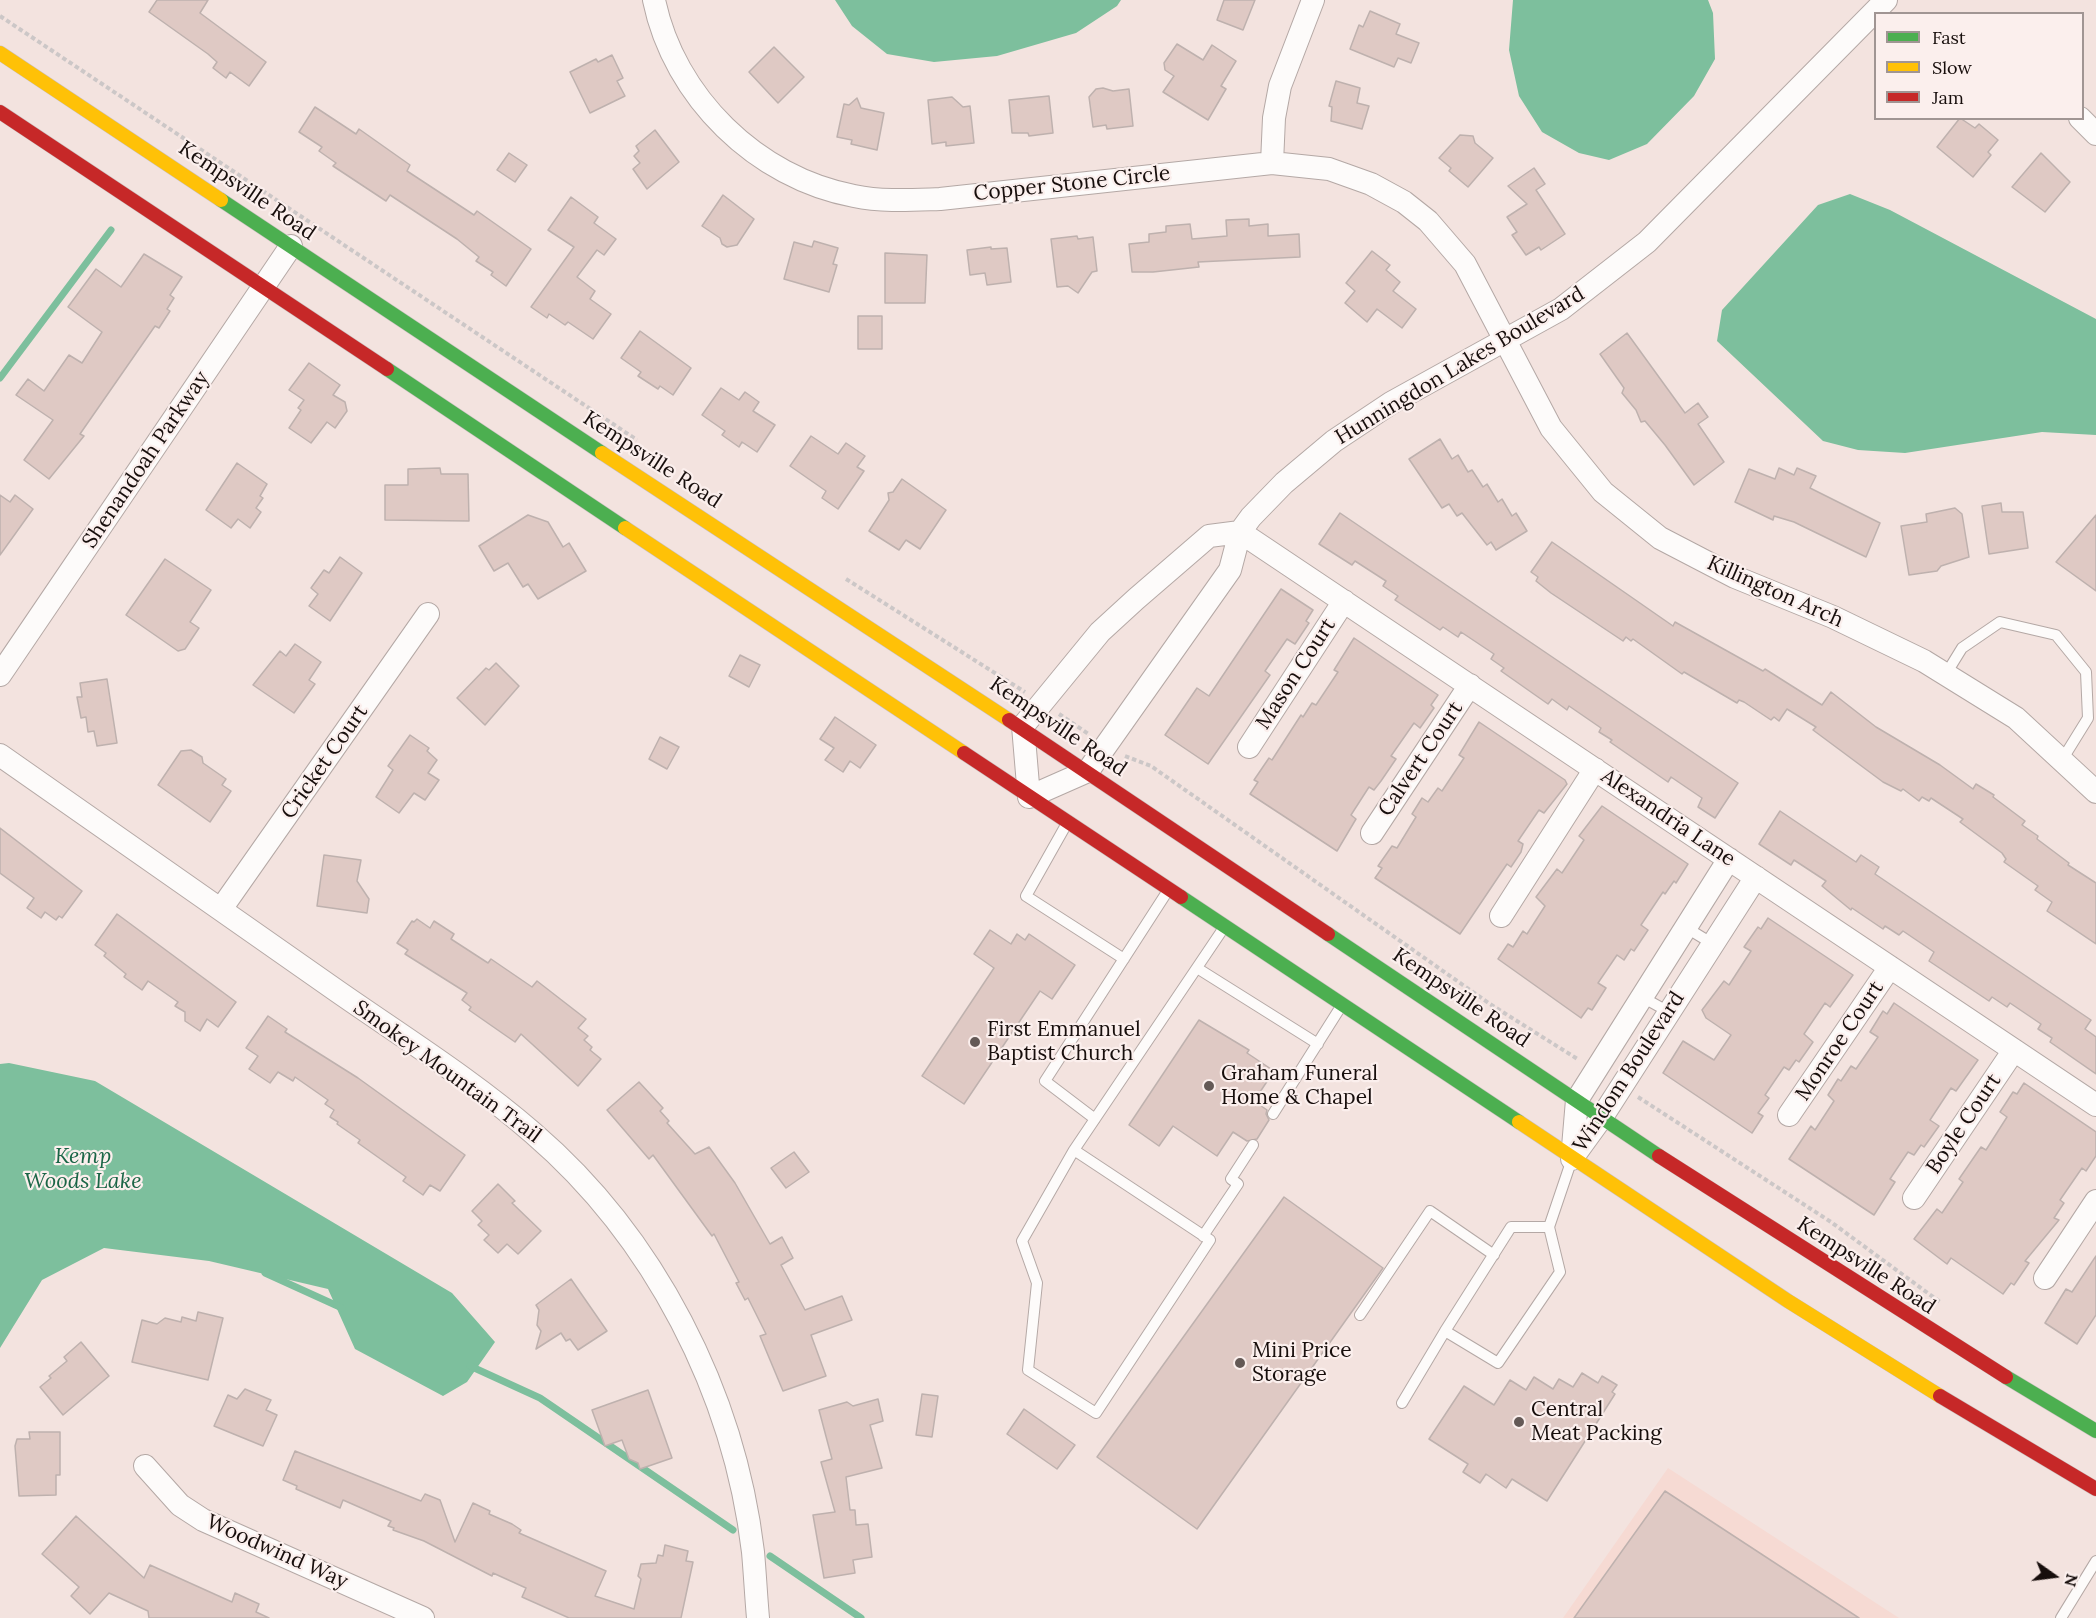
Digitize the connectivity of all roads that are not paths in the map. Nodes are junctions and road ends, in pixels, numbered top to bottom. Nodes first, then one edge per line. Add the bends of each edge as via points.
1 (654, 0) edge
2 (1313, 0) edge
3 (1886, 0) edge
4 (1874, 12) edge
5 (1874, 12) edge
6 (0, 53) edge
7 (0, 112) edge
8 (2082, 120) edge
9 (2096, 134) edge
10 (1272, 163) junction
11 (291, 246) junction
12 (263, 288) junction
13 (1506, 341) junction
14 (1240, 532) junction
15 (1344, 601) junction
16 (428, 614) dead end
17 (1946, 674) junction
18 (0, 675) edge
19 (1470, 685) junction
20 (1023, 726) junction
21 (1249, 747) dead end
22 (0, 755) edge
23 (2062, 760) junction
24 (1595, 769) junction
25 (1088, 771) junction
26 (2096, 792) edge
27 (1029, 797) junction
28 (1068, 822) junction
29 (1372, 833) dead end
30 (1729, 859) junction
31 (1756, 877) junction
32 (1169, 889) junction
33 (221, 909) junction
34 (1501, 916) dead end
35 (1225, 926) junction
36 (1686, 927) junction
37 (1713, 944) junction
38 (1124, 959) junction
39 (1890, 967) junction
40 (1197, 968) junction
41 (1642, 997) junction
42 (1342, 1004) junction
43 (1669, 1012) junction
44 (1318, 1044) junction
45 (2014, 1050) junction
46 (1577, 1100) junction
47 (2096, 1105) edge
48 (1274, 1114) dead end
49 (1789, 1115) dead end
50 (1602, 1117) junction
51 (1095, 1119) junction
52 (1253, 1145) dead end
53 (1074, 1150) junction
54 (1572, 1159) junction
55 (1914, 1198) dead end
56 (2096, 1201) edge
57 (1548, 1227) junction
58 (1203, 1236) junction
59 (1494, 1255) junction
60 (2045, 1278) dead end
61 (1360, 1315) dead end
62 (1444, 1331) junction
63 (1402, 1403) dead end
64 (2096, 1431) edge
65 (145, 1466) dead end
66 (2096, 1489) edge
67 (2096, 1561) edge
68 (423, 1618) edge
69 (758, 1618) edge
70 (2061, 1618) edge

1 - 10 street, Copper Stone Circle via 684,77 730,133 764,160 799,178 853,196 889,201 940,199
2 - 10 street via 1281,86 1274,118
3 - 5 street, Hunningdon Lakes Boulevard
4 - 13 street, Hunningdon Lakes Boulevard via 1647,242 1561,309
6 - 11 main road, Kempsville Road
7 - 12 main road
8 - 9 street
10 - 13 street, Copper Stone Circle via 1329,168 1355,176 1404,202 1446,239 1465,264
11 - 12 street, Shenandoah Parkway
11 - 20 main road, Kempsville Road via 870,630
12 - 18 street, Shenandoah Parkway
12 - 27 main road
13 - 14 street, Hunningdon Lakes Boulevard via 1391,403 1334,441 1284,483
13 - 17 street, Killington Arch via 1551,428 1603,492 1660,538 1735,577 1833,617
14 - 15 street, Alexandria Lane
14 - 20 street via 1209,536 1136,598 1100,632
14 - 25 street, Hunningdon Lakes Boulevard via 1230,570
15 - 19 street, Alexandria Lane
15 - 21 street, Mason Court
16 - 33 street, Cricket Court
17 - 23 street, Killington Arch via 2016,718
17 - 23 lane via 1962,648 2000,622 2056,635 2086,672 2088,718
19 - 24 street, Alexandria Lane
19 - 29 street, Calvert Court
20 - 25 main road, Kempsville Road
20 - 27 street
22 - 33 street, Smokey Mountain Trail
23 - 26 street, Killington Arch
24 - 30 street, Alexandria Lane
24 - 34 street
25 - 27 street
25 - 46 main road, Kempsville Road
27 - 28 main road
28 - 32 main road
28 - 38 lane via 1026,896
30 - 31 street, Alexandria Lane
30 - 36 street, Windom Boulevard
31 - 37 street, Windom Boulevard
31 - 39 street, Alexandria Lane
32 - 35 main road
32 - 38 lane
33 - 69 street, Smokey Mountain Trail via 499,1105 576,1173 612,1214 652,1270 706,1372 731,1448 744,1505 753,1550
35 - 40 lane
35 - 42 main road
36 - 37 lane
36 - 41 street, Windom Boulevard
37 - 43 street, Windom Boulevard
38 - 51 lane via 1045,1081
39 - 45 street, Alexandria Lane
39 - 49 street, Monroe Court
40 - 44 lane
40 - 51 lane
41 - 43 lane
41 - 46 street, Windom Boulevard
42 - 44 lane
42 - 54 main road
43 - 50 street, Windom Boulevard
44 - 48 lane
45 - 47 street, Alexandria Lane
45 - 55 street, Boyle Court
46 - 50 main road, Kempsville Road
46 - 54 street, Windom Boulevard
50 - 54 street, Windom Boulevard
50 - 64 main road, Kempsville Road via 1859,1287
51 - 53 lane
52 - 58 lane via 1231,1179 1238,1184
53 - 58 lane
53 - 58 lane via 1022,1241 1037,1283 1028,1370 1096,1413 1210,1240
54 - 57 lane
54 - 66 main road via 1876,1357
56 - 60 street
57 - 59 lane via 1511,1227
57 - 62 lane via 1560,1272 1498,1364
59 - 61 lane via 1430,1211
59 - 62 lane
62 - 63 lane
65 - 68 street, Woodwind Way via 180,1505 203,1520
67 - 70 lane

